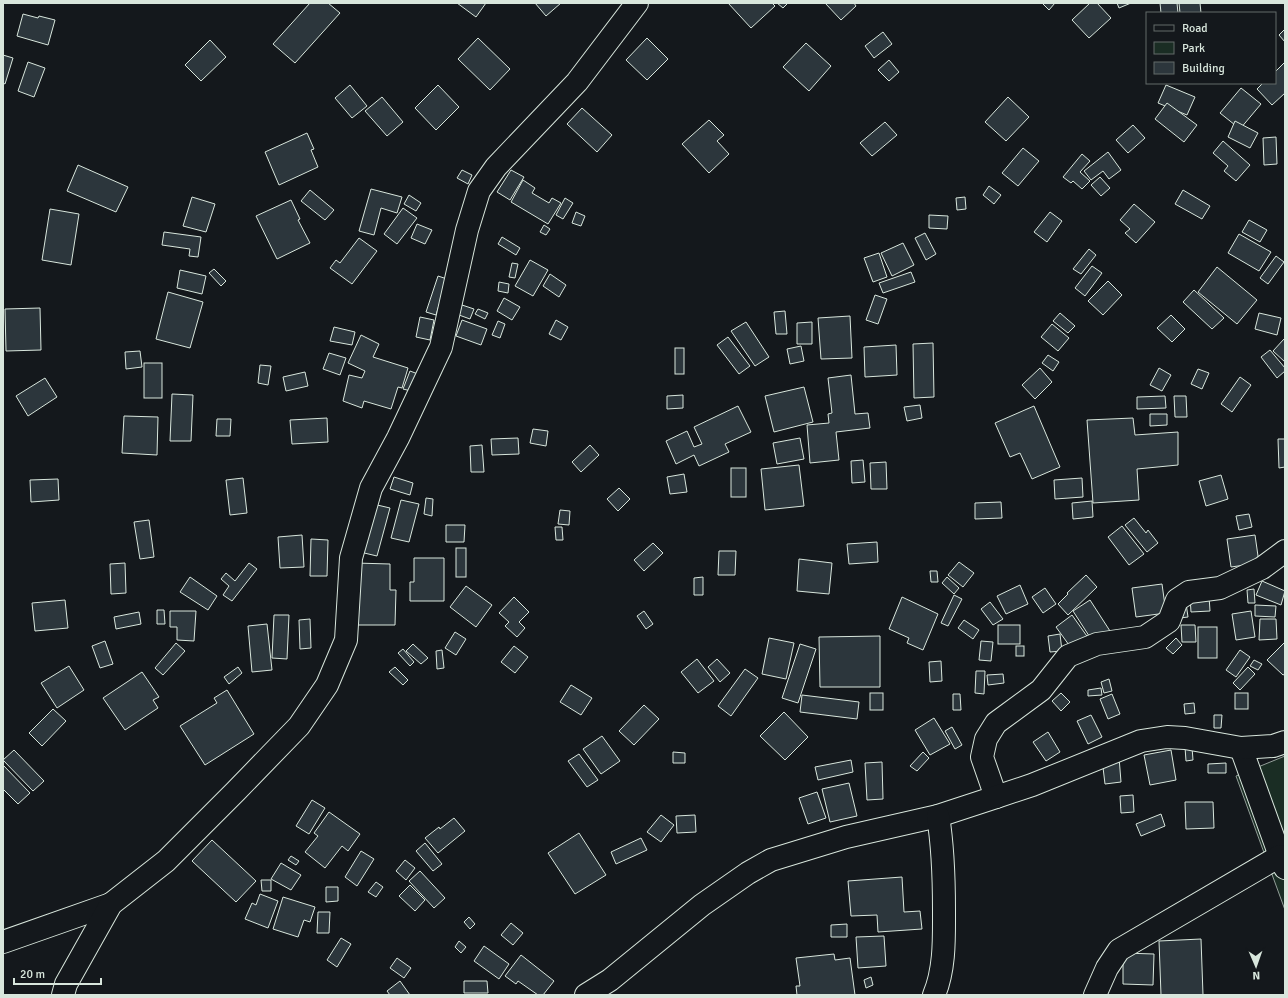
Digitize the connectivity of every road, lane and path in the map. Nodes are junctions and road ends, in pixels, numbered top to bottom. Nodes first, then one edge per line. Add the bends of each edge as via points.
1 (637, 3) edge
2 (1285, 551) edge
3 (1285, 742) edge
4 (1241, 748) junction
5 (996, 797) junction
6 (938, 816) junction
7 (1282, 862) edge
8 (112, 904) junction
9 (3, 942) edge
10 (63, 995) edge
11 (586, 995) edge
12 (934, 995) edge
13 (1095, 995) edge

1 - 8 street via 577,82 496,168 479,191 467,230 441,347 371,488 351,558 346,640 326,685 299,726 242,786 166,861
2 - 5 street via 1262,568 1220,588 1190,592 1177,600 1169,621 1146,637 1098,644 1068,656 1041,690 996,723 986,739 982,757
3 - 4 street via 1273,746
4 - 5 street via 1185,738 1167,737 1141,741
4 - 7 street
5 - 6 street
6 - 11 street via 846,837 771,860 702,905 610,980
6 - 12 street via 942,848 944,930 943,960
7 - 13 street via 1119,950 1107,968
8 - 9 street
8 - 10 street via 66,984

